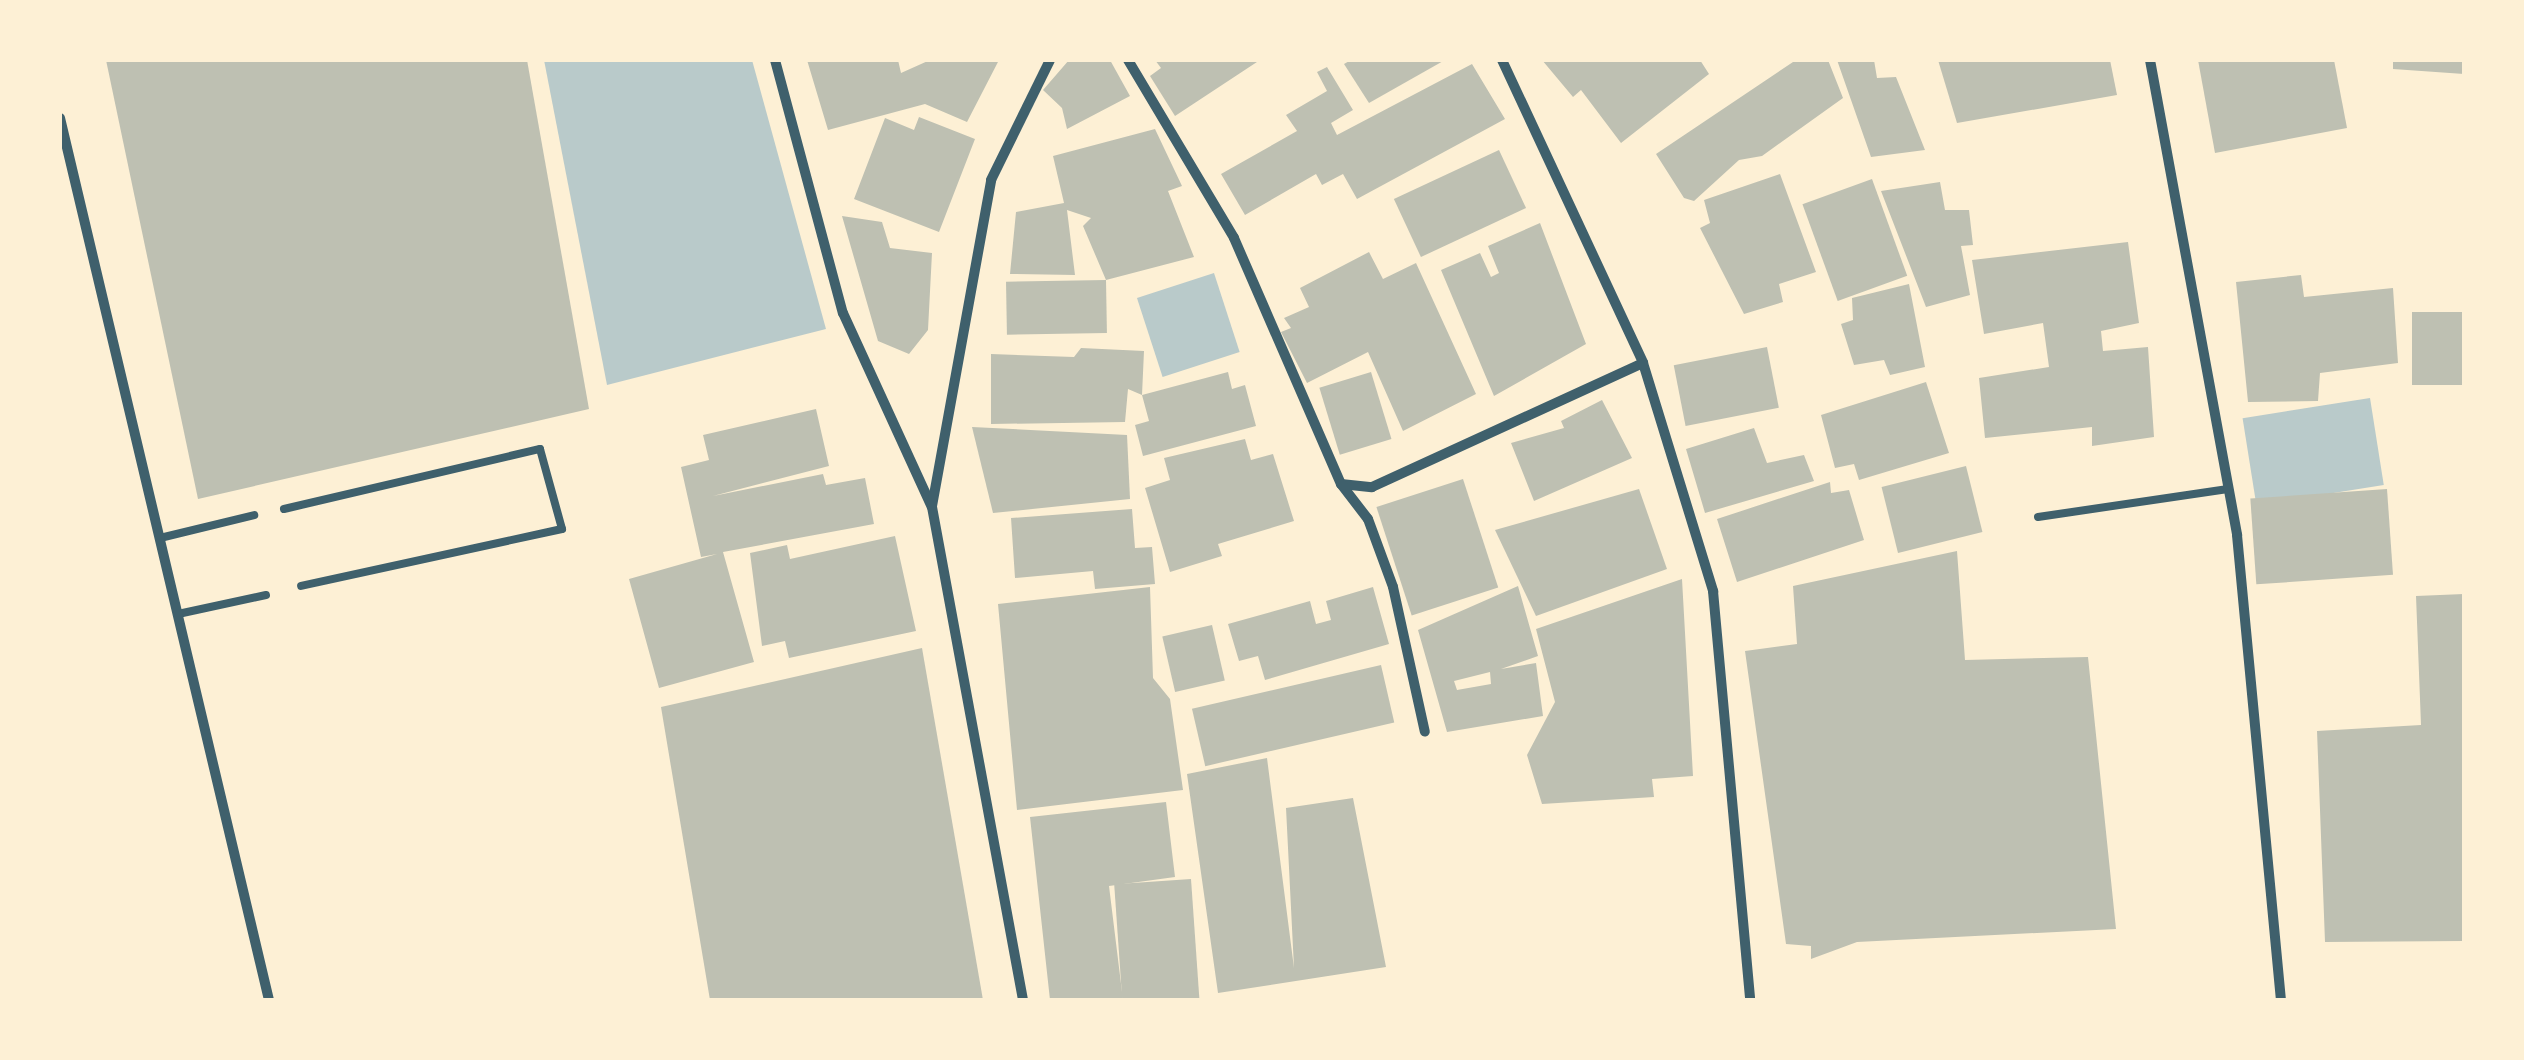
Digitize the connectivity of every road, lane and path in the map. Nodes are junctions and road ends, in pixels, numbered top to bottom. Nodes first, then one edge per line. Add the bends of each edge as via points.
1 (775, 60) edge
2 (1050, 60) edge
3 (1128, 60) edge
4 (1502, 60) edge
5 (2150, 60) edge
6 (60, 118) edge
7 (1643, 363) junction
8 (1341, 484) junction
9 (2228, 489) junction
10 (932, 508) junction
11 (284, 509) dead end
12 (254, 516) dead end
13 (2038, 517) dead end
14 (160, 538) junction
15 (301, 586) dead end
16 (266, 595) dead end
17 (178, 614) junction
18 (1425, 732) dead end
19 (269, 1000) edge
20 (1023, 1000) edge
21 (1750, 1000) edge
22 (2280, 1000) edge

1 - 10 street via 843,313
2 - 10 street via 991,180
3 - 8 street via 1234,238
4 - 7 street via 1536,116
5 - 9 street
6 - 14 street
7 - 8 street via 1372,487
7 - 21 street via 1713,592
8 - 18 street via 1368,520 1393,587
9 - 13 lane
9 - 22 street
10 - 20 street
11 - 15 lane via 540,449 562,530
12 - 14 lane
14 - 17 street
16 - 17 lane
17 - 19 street

